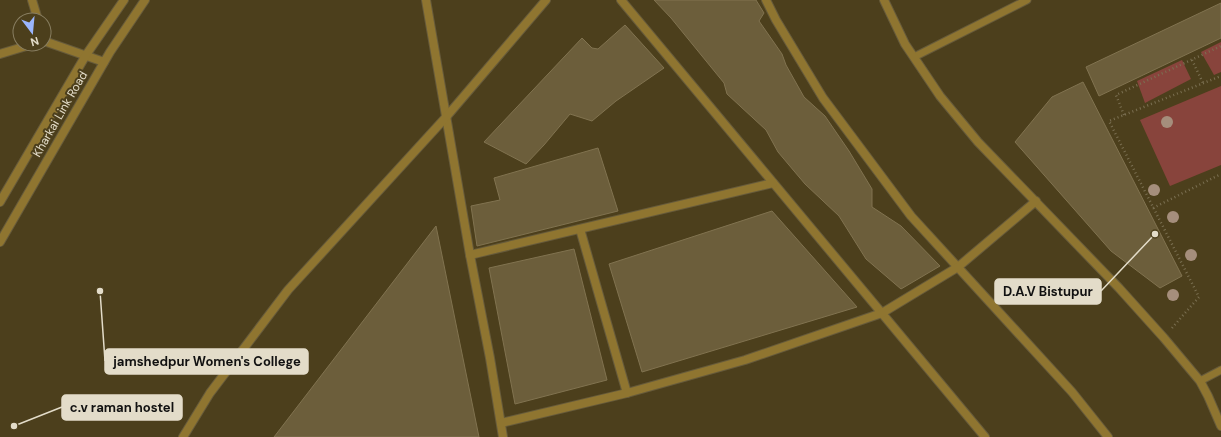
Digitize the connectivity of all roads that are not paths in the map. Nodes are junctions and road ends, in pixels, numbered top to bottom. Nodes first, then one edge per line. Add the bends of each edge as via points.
1 (32, 0) edge
2 (124, 0) edge
3 (145, 0) edge
4 (426, 0) edge
5 (546, 0) edge
6 (621, 0) edge
7 (766, 0) edge
8 (884, 0) edge
9 (1027, 0) edge
10 (36, 12) edge
11 (52, 44) edge
12 (12, 50) edge
13 (0, 54) edge
14 (86, 55) junction
15 (914, 57) junction
16 (104, 62) junction
17 (447, 116) junction
18 (773, 183) junction
19 (1036, 201) junction
20 (0, 202) edge
21 (580, 229) junction
22 (0, 242) edge
23 (470, 255) junction
24 (958, 267) junction
25 (882, 313) junction
26 (1221, 370) edge
27 (1200, 381) junction
28 (627, 393) junction
29 (501, 423) junction
30 (1221, 426) edge
31 (182, 437) edge
32 (503, 437) edge
33 (985, 437) edge
34 (1108, 437) edge

1 - 10 street
2 - 14 street, Kharkai Link Road
3 - 16 street, Kharkai Link Road
4 - 17 street
5 - 17 street
6 - 18 street
7 - 24 street via 823,98 911,216
8 - 15 street
9 - 15 lane
11 - 14 street
12 - 13 street
14 - 16 street
14 - 20 street, Kharkai Link Road
15 - 19 street via 940,96 978,142
16 - 22 street, Kharkai Link Road
17 - 23 street
17 - 31 street via 288,290 210,393
18 - 21 street
18 - 25 street
19 - 24 street
19 - 27 street via 1119,288
21 - 23 street
21 - 28 street
23 - 29 street
24 - 25 street
24 - 34 street via 1072,392
25 - 28 street via 745,360
25 - 33 street
26 - 27 lane
27 - 30 street
28 - 29 street
29 - 32 street

